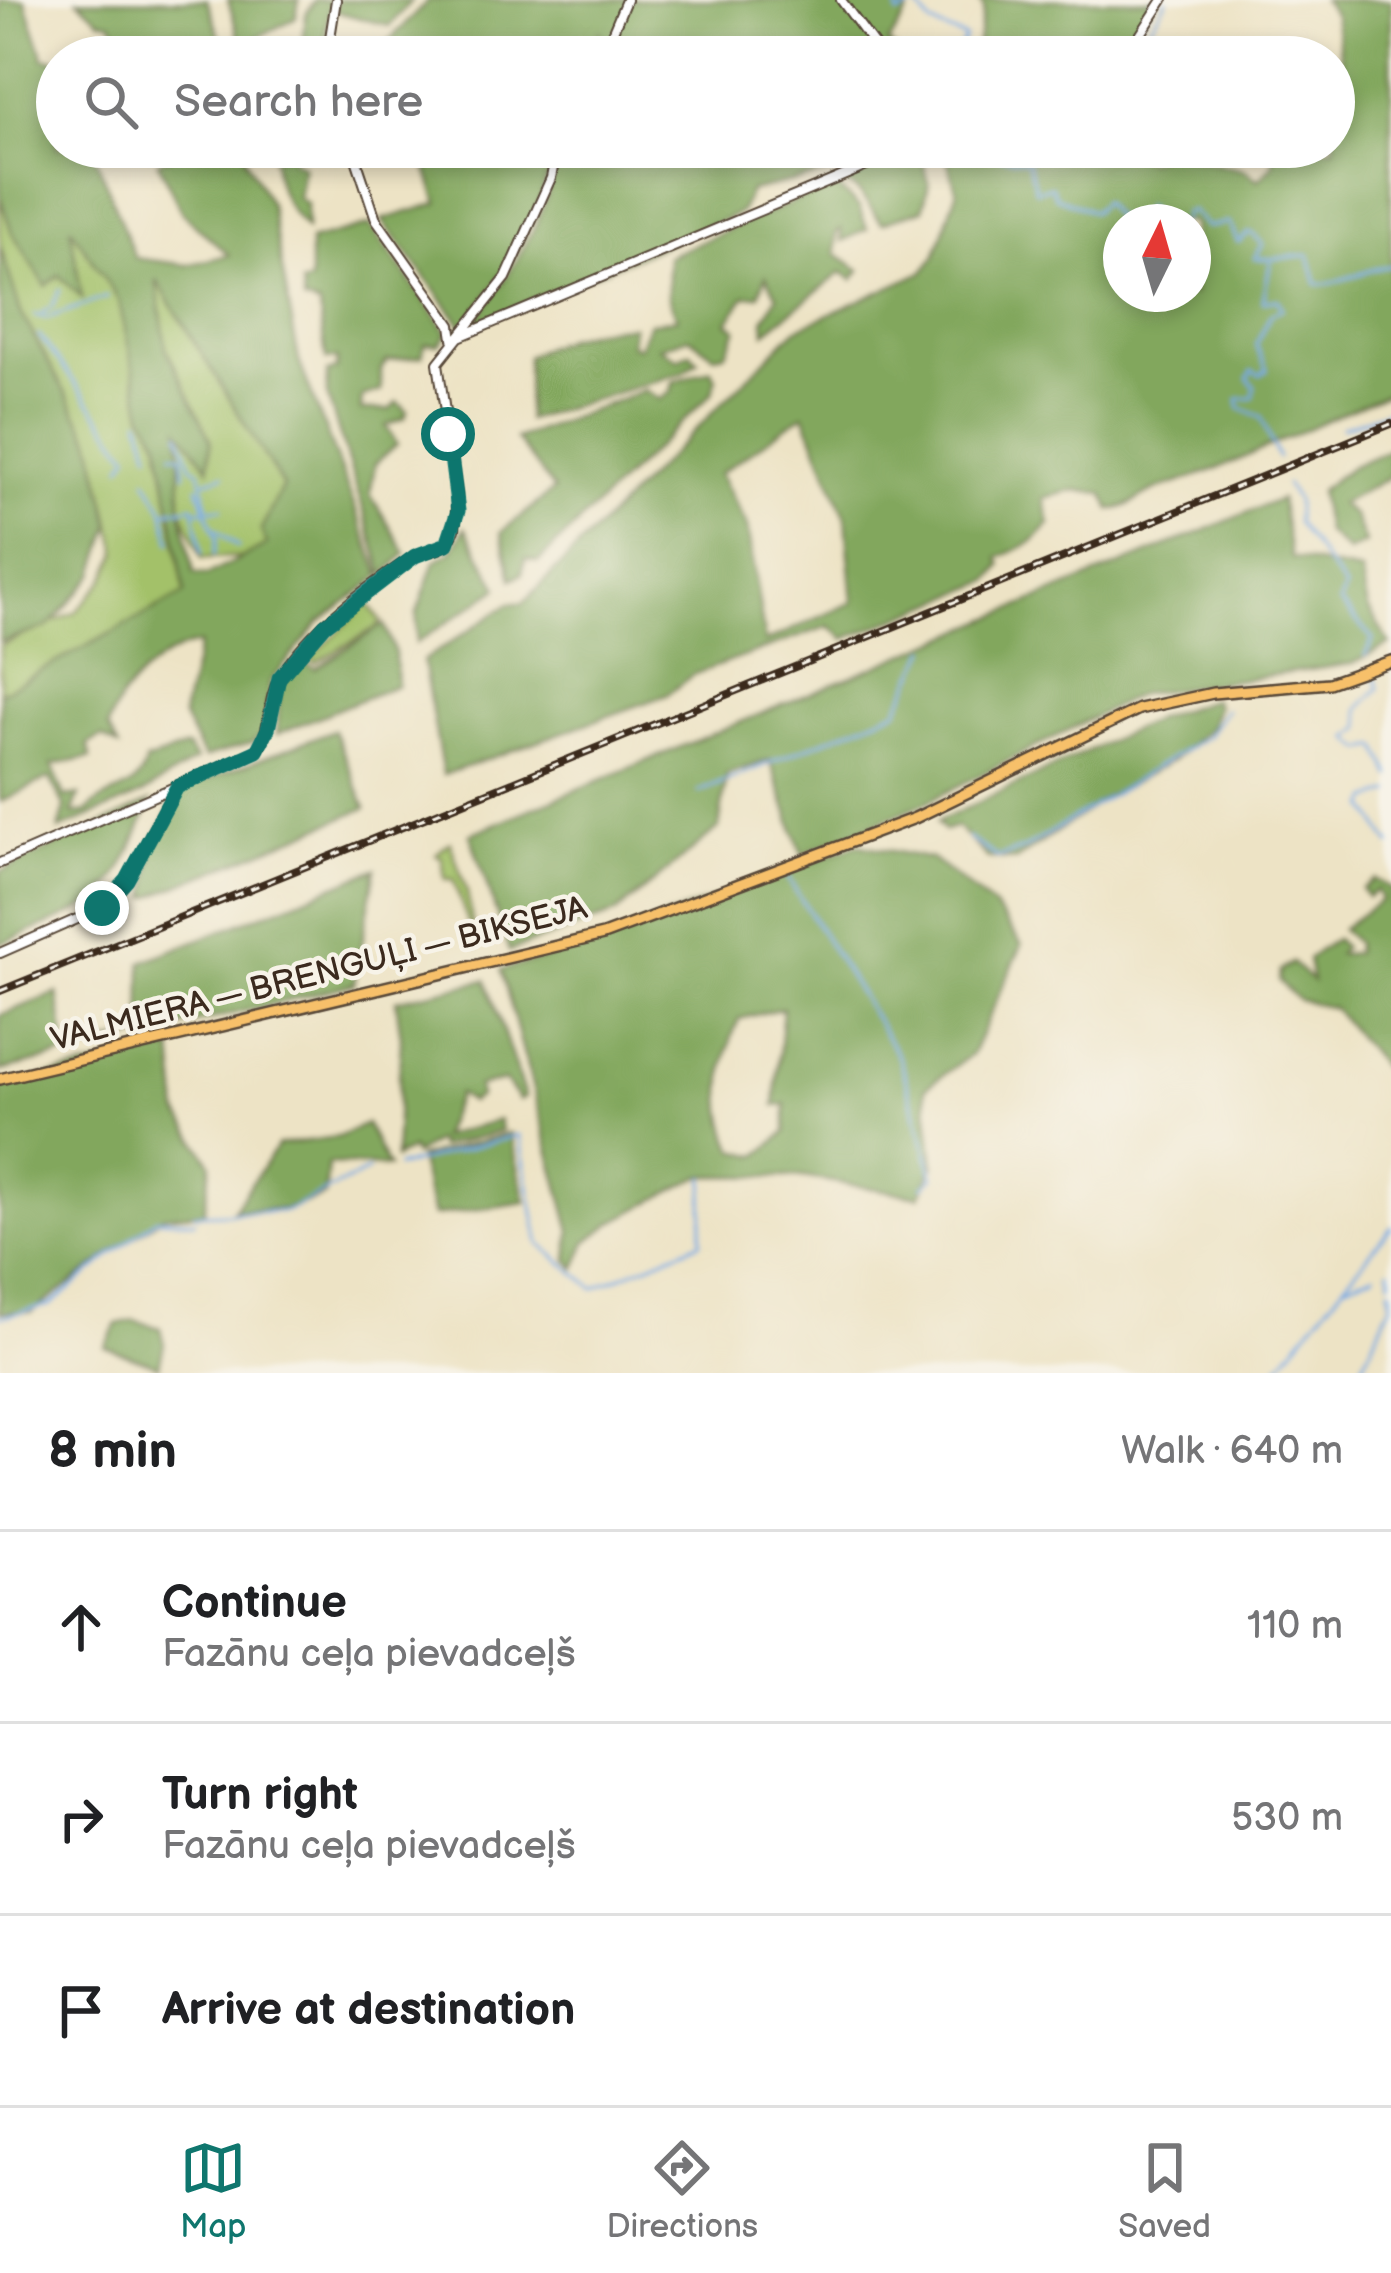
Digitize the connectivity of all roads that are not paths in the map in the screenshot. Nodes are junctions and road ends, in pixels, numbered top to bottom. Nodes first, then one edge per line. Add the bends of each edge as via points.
1 (336, 0) edge
2 (626, 0) edge
3 (842, 0) edge
4 (1163, 0) edge
5 (330, 36) edge
6 (611, 36) edge
7 (868, 36) edge
8 (1140, 36) edge
9 (359, 168) edge
10 (553, 168) edge
11 (861, 168) edge
12 (453, 340) junction
13 (1391, 661) edge
14 (177, 787) junction
15 (0, 863) edge
16 (0, 953) edge
17 (0, 1079) edge

1 - 5 street
2 - 6 street
3 - 7 street
4 - 8 street
9 - 12 street via 376,219 452,325
10 - 12 street via 506,278
11 - 12 street
12 - 14 street via 437,376 457,495 447,544 415,556 302,650 279,678 257,751
13 - 17 main road, VALMIERA — BRENGUĻI — BIKSEJA via 1329,682 1139,709 915,818 603,935
14 - 15 street
14 - 16 street via 127,880 102,908

